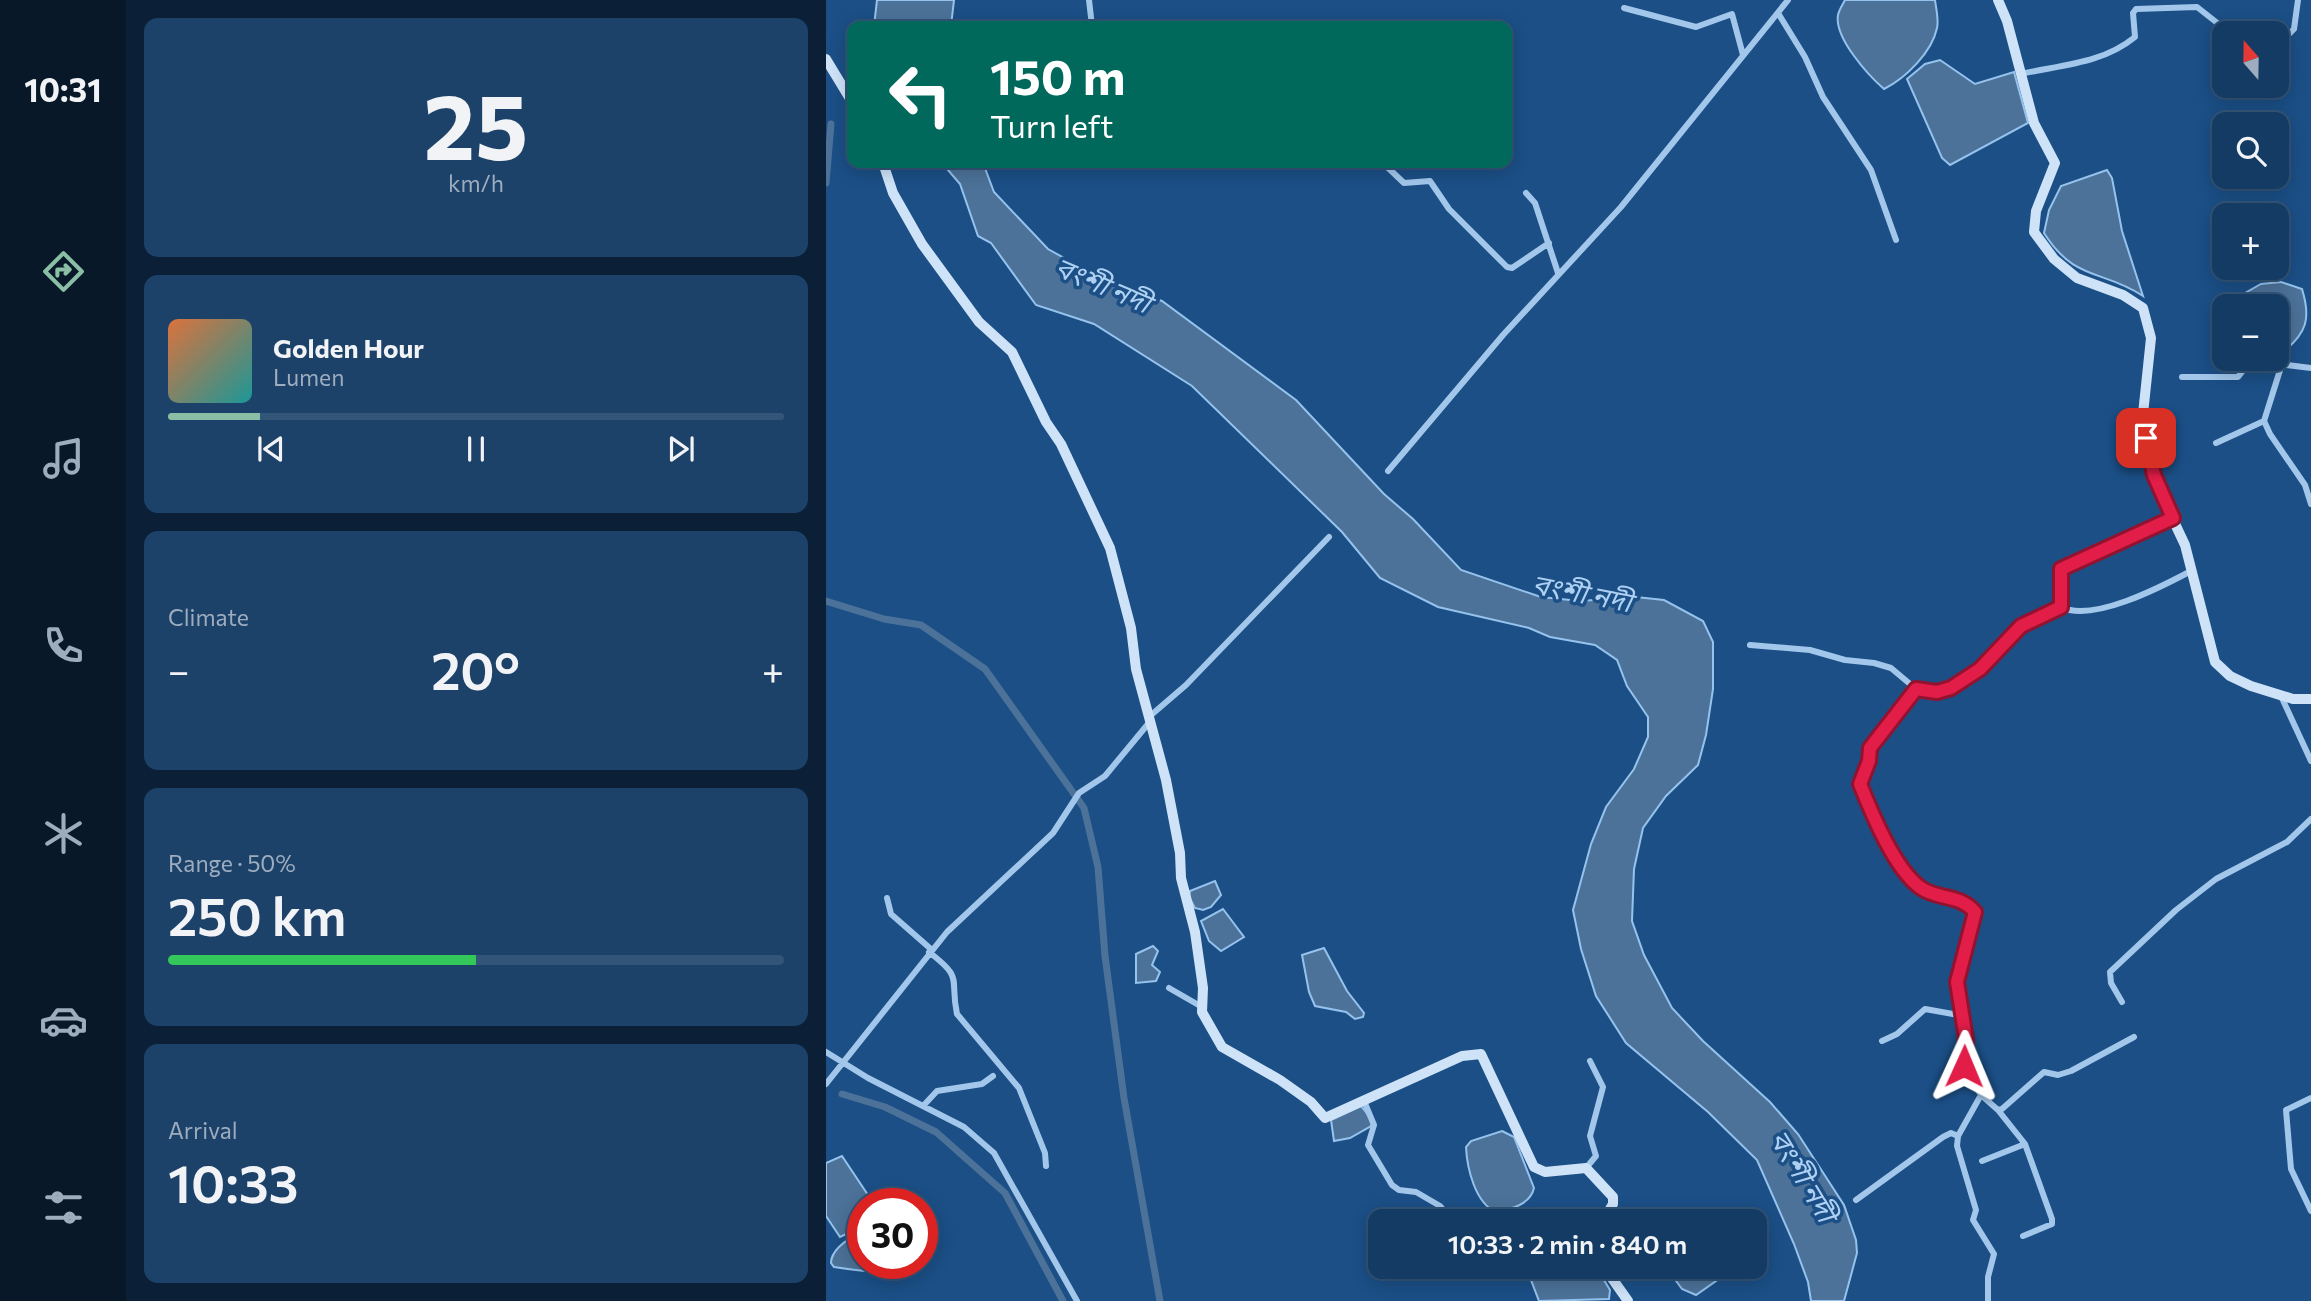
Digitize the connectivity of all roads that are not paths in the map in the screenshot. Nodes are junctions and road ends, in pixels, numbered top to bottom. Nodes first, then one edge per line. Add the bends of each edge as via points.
1 (1089, 0) edge
2 (1788, 0) edge
3 (1997, 0) edge
4 (2298, 0) edge
5 (1624, 8) dead end
6 (1778, 13) junction
7 (1091, 21) edge
8 (2215, 21) edge
9 (2289, 34) edge
10 (1743, 55) junction
11 (826, 58) edge
12 (2021, 74) junction
13 (847, 94) edge
14 (885, 168) edge
15 (1388, 168) edge
16 (1525, 193) dead end
17 (1896, 240) dead end
18 (1549, 243) junction
19 (1558, 273) junction
20 (2289, 365) edge
21 (2311, 369) edge
22 (2243, 371) edge
23 (2277, 371) edge
24 (2182, 377) dead end
25 (2264, 421) junction
26 (2216, 443) dead end
27 (1388, 471) dead end
28 (2311, 504) edge
29 (2173, 518) junction
30 (1329, 537) dead end
31 (2191, 572) junction
32 (2061, 607) junction
33 (1750, 645) dead end
34 (1916, 689) junction
35 (2281, 696) junction
36 (2311, 699) edge
37 (1150, 716) junction
38 (2311, 761) edge
39 (2311, 819) edge
40 (887, 898) dead end
41 (931, 951) junction
42 (1169, 988) dead end
43 (2122, 1002) dead end
44 (1202, 1007) junction
45 (1964, 1016) junction
46 (2134, 1037) dead end
47 (1882, 1041) dead end
48 (826, 1052) edge
49 (1590, 1061) dead end
50 (845, 1063) junction
51 (993, 1076) dead end
52 (826, 1084) edge
53 (1980, 1095) junction
54 (2311, 1097) edge
55 (1364, 1101) junction
56 (924, 1105) junction
57 (1998, 1110) junction
58 (1958, 1136) junction
59 (2025, 1144) junction
60 (1982, 1161) dead end
61 (1046, 1166) dead end
62 (1586, 1168) junction
63 (1856, 1200) dead end
64 (1442, 1209) edge
65 (1610, 1209) edge
66 (2311, 1211) edge
67 (2023, 1236) dead end
68 (1612, 1279) edge
69 (1077, 1301) edge
70 (1628, 1301) edge
71 (1988, 1301) edge

1 - 7 street
2 - 6 street
3 - 12 street
4 - 9 street via 2294,29
5 - 10 street via 1696,27 1732,15
6 - 10 street
6 - 17 street via 1823,97 1871,170
8 - 12 street via 2197,7 2136,9 2135,37 2116,49 2096,59
10 - 19 street via 1621,207
11 - 13 street
12 - 29 street via 2034,123 2054,163 2034,220 2035,236 2054,260 2077,278 2123,295 2144,310 2151,338 2143,414 2146,438 2154,475
14 - 37 street via 893,194 922,244 979,322 1012,352 1061,444 1110,548
15 - 18 street via 1404,183 1430,181 1449,209 1507,267
16 - 18 street via 1535,203
18 - 19 street
19 - 27 street
20 - 21 street
22 - 24 street via 2238,377
23 - 25 street
25 - 26 street
25 - 28 street via 2305,485
29 - 31 street
29 - 32 street via 2061,569
30 - 37 street via 1186,685
31 - 32 street via 2122,603 2080,614
31 - 35 street via 2215,662 2230,676
32 - 34 street via 2021,626 1980,669 1951,688 1937,692
33 - 34 street via 1810,650 1874,663 1891,668
34 - 45 street via 1870,748 1860,784 1911,878 1923,890 1960,900 1975,912 1958,972
35 - 36 street
35 - 38 street
37 - 41 street via 1105,776 1079,793 1053,833
37 - 44 street via 1195,932
39 - 43 street via 2287,842 2216,879 2110,972 2111,984
40 - 41 street via 891,914
41 - 50 street
41 - 61 street via 956,980 957,1014 1019,1088
42 - 44 street
44 - 55 street via 1222,1047 1280,1080 1325,1118
45 - 47 street via 1925,1009
45 - 53 street via 1964,1066
46 - 57 street via 2071,1071 2044,1072
48 - 50 street
49 - 62 street via 1603,1087 1590,1136 1596,1156
50 - 52 street
50 - 56 street
51 - 56 street via 982,1084 933,1092
53 - 57 street
53 - 58 street
54 - 66 street via 2286,1110 2284,1118 2291,1169
55 - 62 street via 1462,1056 1480,1054 1534,1167 1545,1172
55 - 64 street via 1374,1125 1368,1145 1391,1185 1416,1192
56 - 69 street via 964,1127 993,1153
57 - 59 street
58 - 63 street via 1943,1137
58 - 71 street via 1976,1210 1973,1220 1994,1254
59 - 60 street
59 - 67 street via 2052,1224
62 - 65 street via 1613,1197
68 - 70 street

